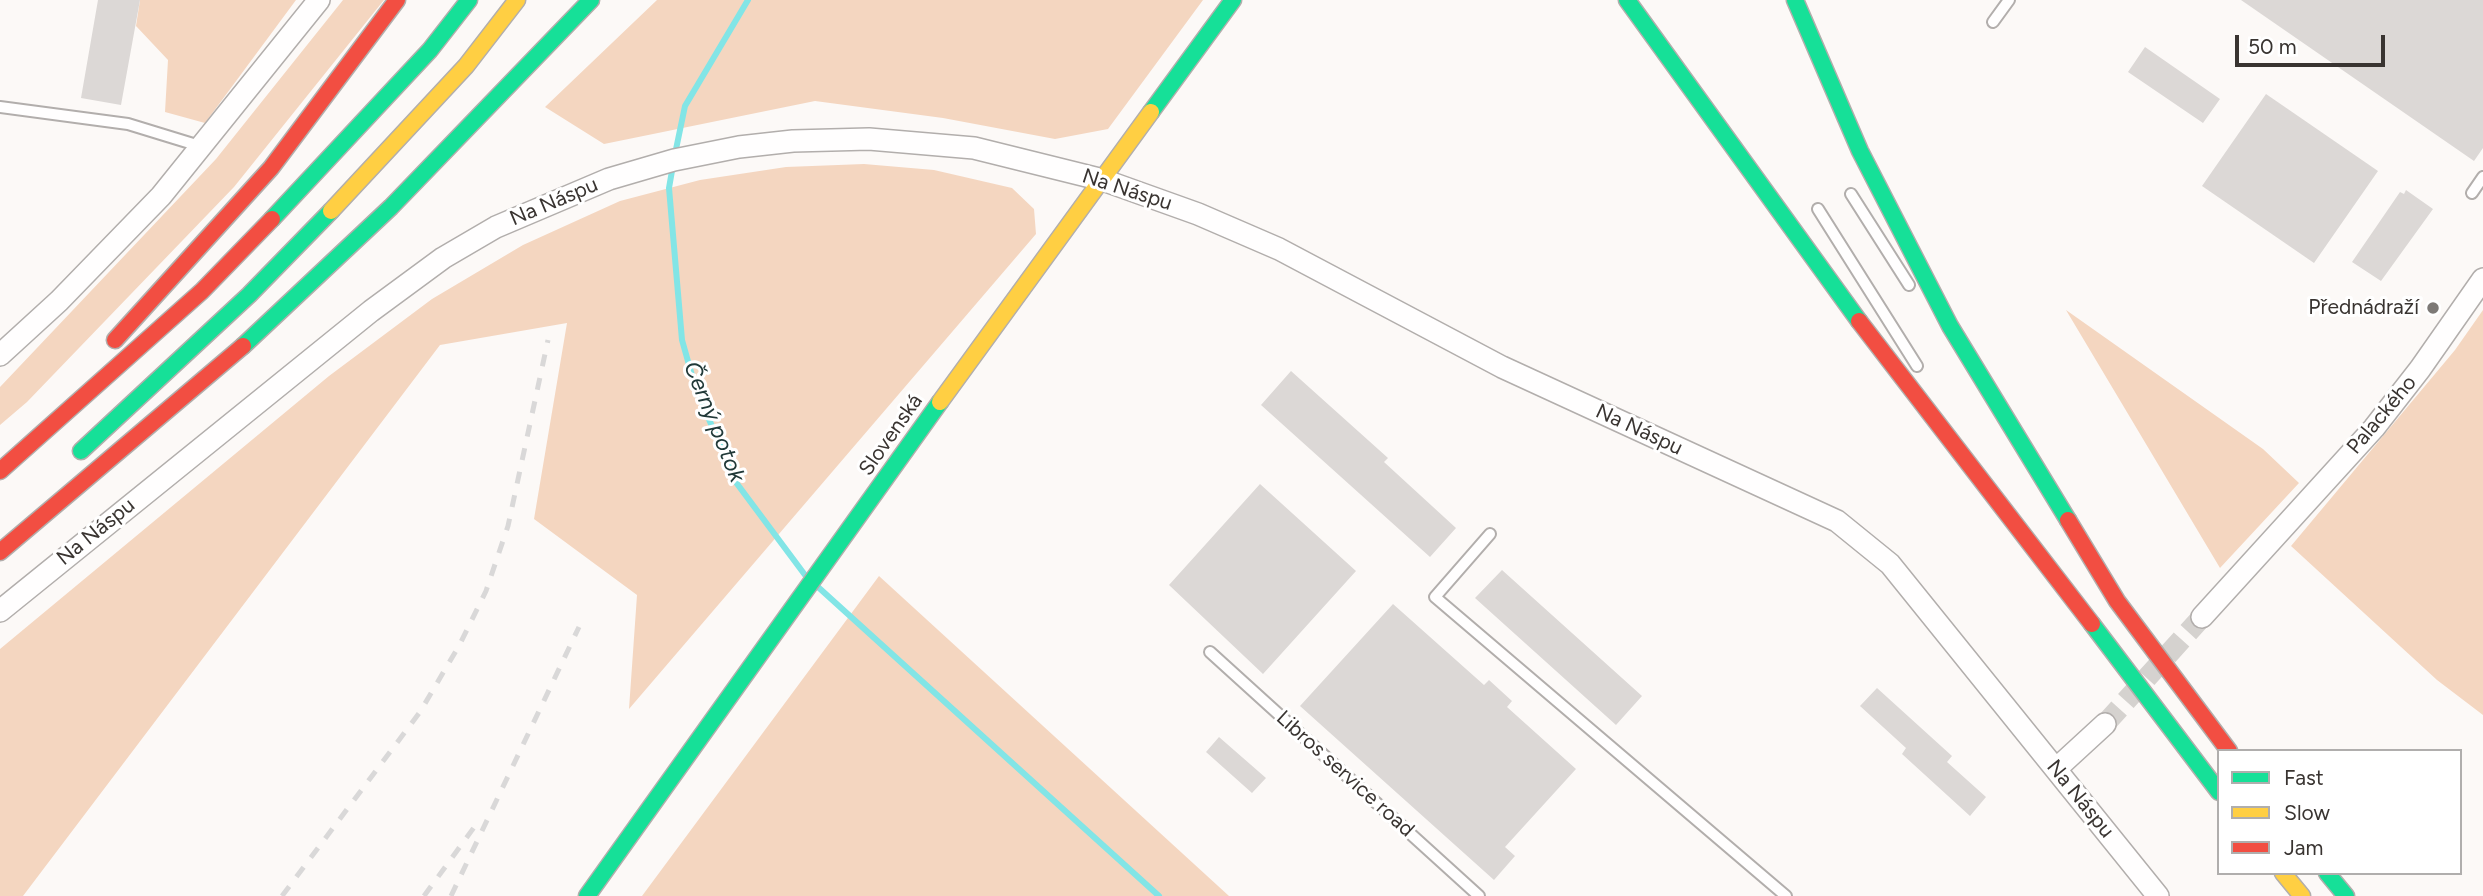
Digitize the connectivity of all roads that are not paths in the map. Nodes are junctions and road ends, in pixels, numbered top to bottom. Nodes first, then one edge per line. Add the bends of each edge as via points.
1 (318, 0) edge
2 (397, 0) edge
3 (469, 0) edge
4 (517, 0) edge
5 (591, 0) edge
6 (1233, 0) edge
7 (1627, 0) edge
8 (1794, 0) edge
9 (2009, 0) edge
10 (1993, 22) dead end
11 (0, 107) edge
12 (203, 147) junction
13 (2483, 177) edge
14 (1103, 180) junction
15 (2472, 193) dead end
16 (1851, 194) dead end
17 (1818, 209) dead end
18 (2483, 279) edge
19 (1915, 295) dead end
20 (1944, 340) dead end
21 (0, 355) edge
22 (100, 356) dead end
23 (82, 376) dead end
24 (1927, 382) dead end
25 (31, 421) dead end
26 (1956, 427) dead end
27 (71, 460) dead end
28 (0, 471) edge
29 (1490, 534) dead end
30 (0, 552) edge
31 (2087, 553) junction
32 (2053, 571) junction
33 (0, 611) edge
34 (2202, 617) tunnel mouth
35 (1210, 652) dead end
36 (2105, 724) tunnel mouth
37 (2228, 749) edge
38 (2056, 769) junction
39 (2217, 789) edge
40 (2285, 875) edge
41 (2329, 875) edge
42 (587, 896) edge
43 (1479, 896) edge
44 (1786, 896) edge
45 (2158, 896) edge
46 (2302, 896) edge
47 (2346, 896) edge

1 - 12 street
2 - 22 main road via 271,169
3 - 28 main road via 327,163 202,291
4 - 27 main road via 466,66 349,193 249,295
5 - 30 main road via 391,207 252,338
6 - 14 main road, Slovenská
7 - 32 main road via 1825,277
8 - 31 main road via 1918,270
9 - 10 lane
11 - 12 lane via 128,124
12 - 21 street via 117,243
13 - 15 lane
14 - 33 street, Na Náspu via 996,152 911,141 830,139 739,147 624,174 562,197 496,227 420,274
14 - 38 street, Na Náspu via 1279,249 1502,367 1837,522 1890,564
14 - 42 main road, Slovenská
16 - 19 lane
17 - 24 lane
18 - 34 street, Palackého via 2374,428
20 - 31 lane
23 - 25 main road
26 - 32 lane
29 - 44 lane via 1436,597
31 - 37 main road via 2117,601
32 - 39 main road
35 - 43 lane, Libros service road
36 - 38 street
38 - 45 street, Na Náspu
40 - 46 main road
41 - 47 main road

